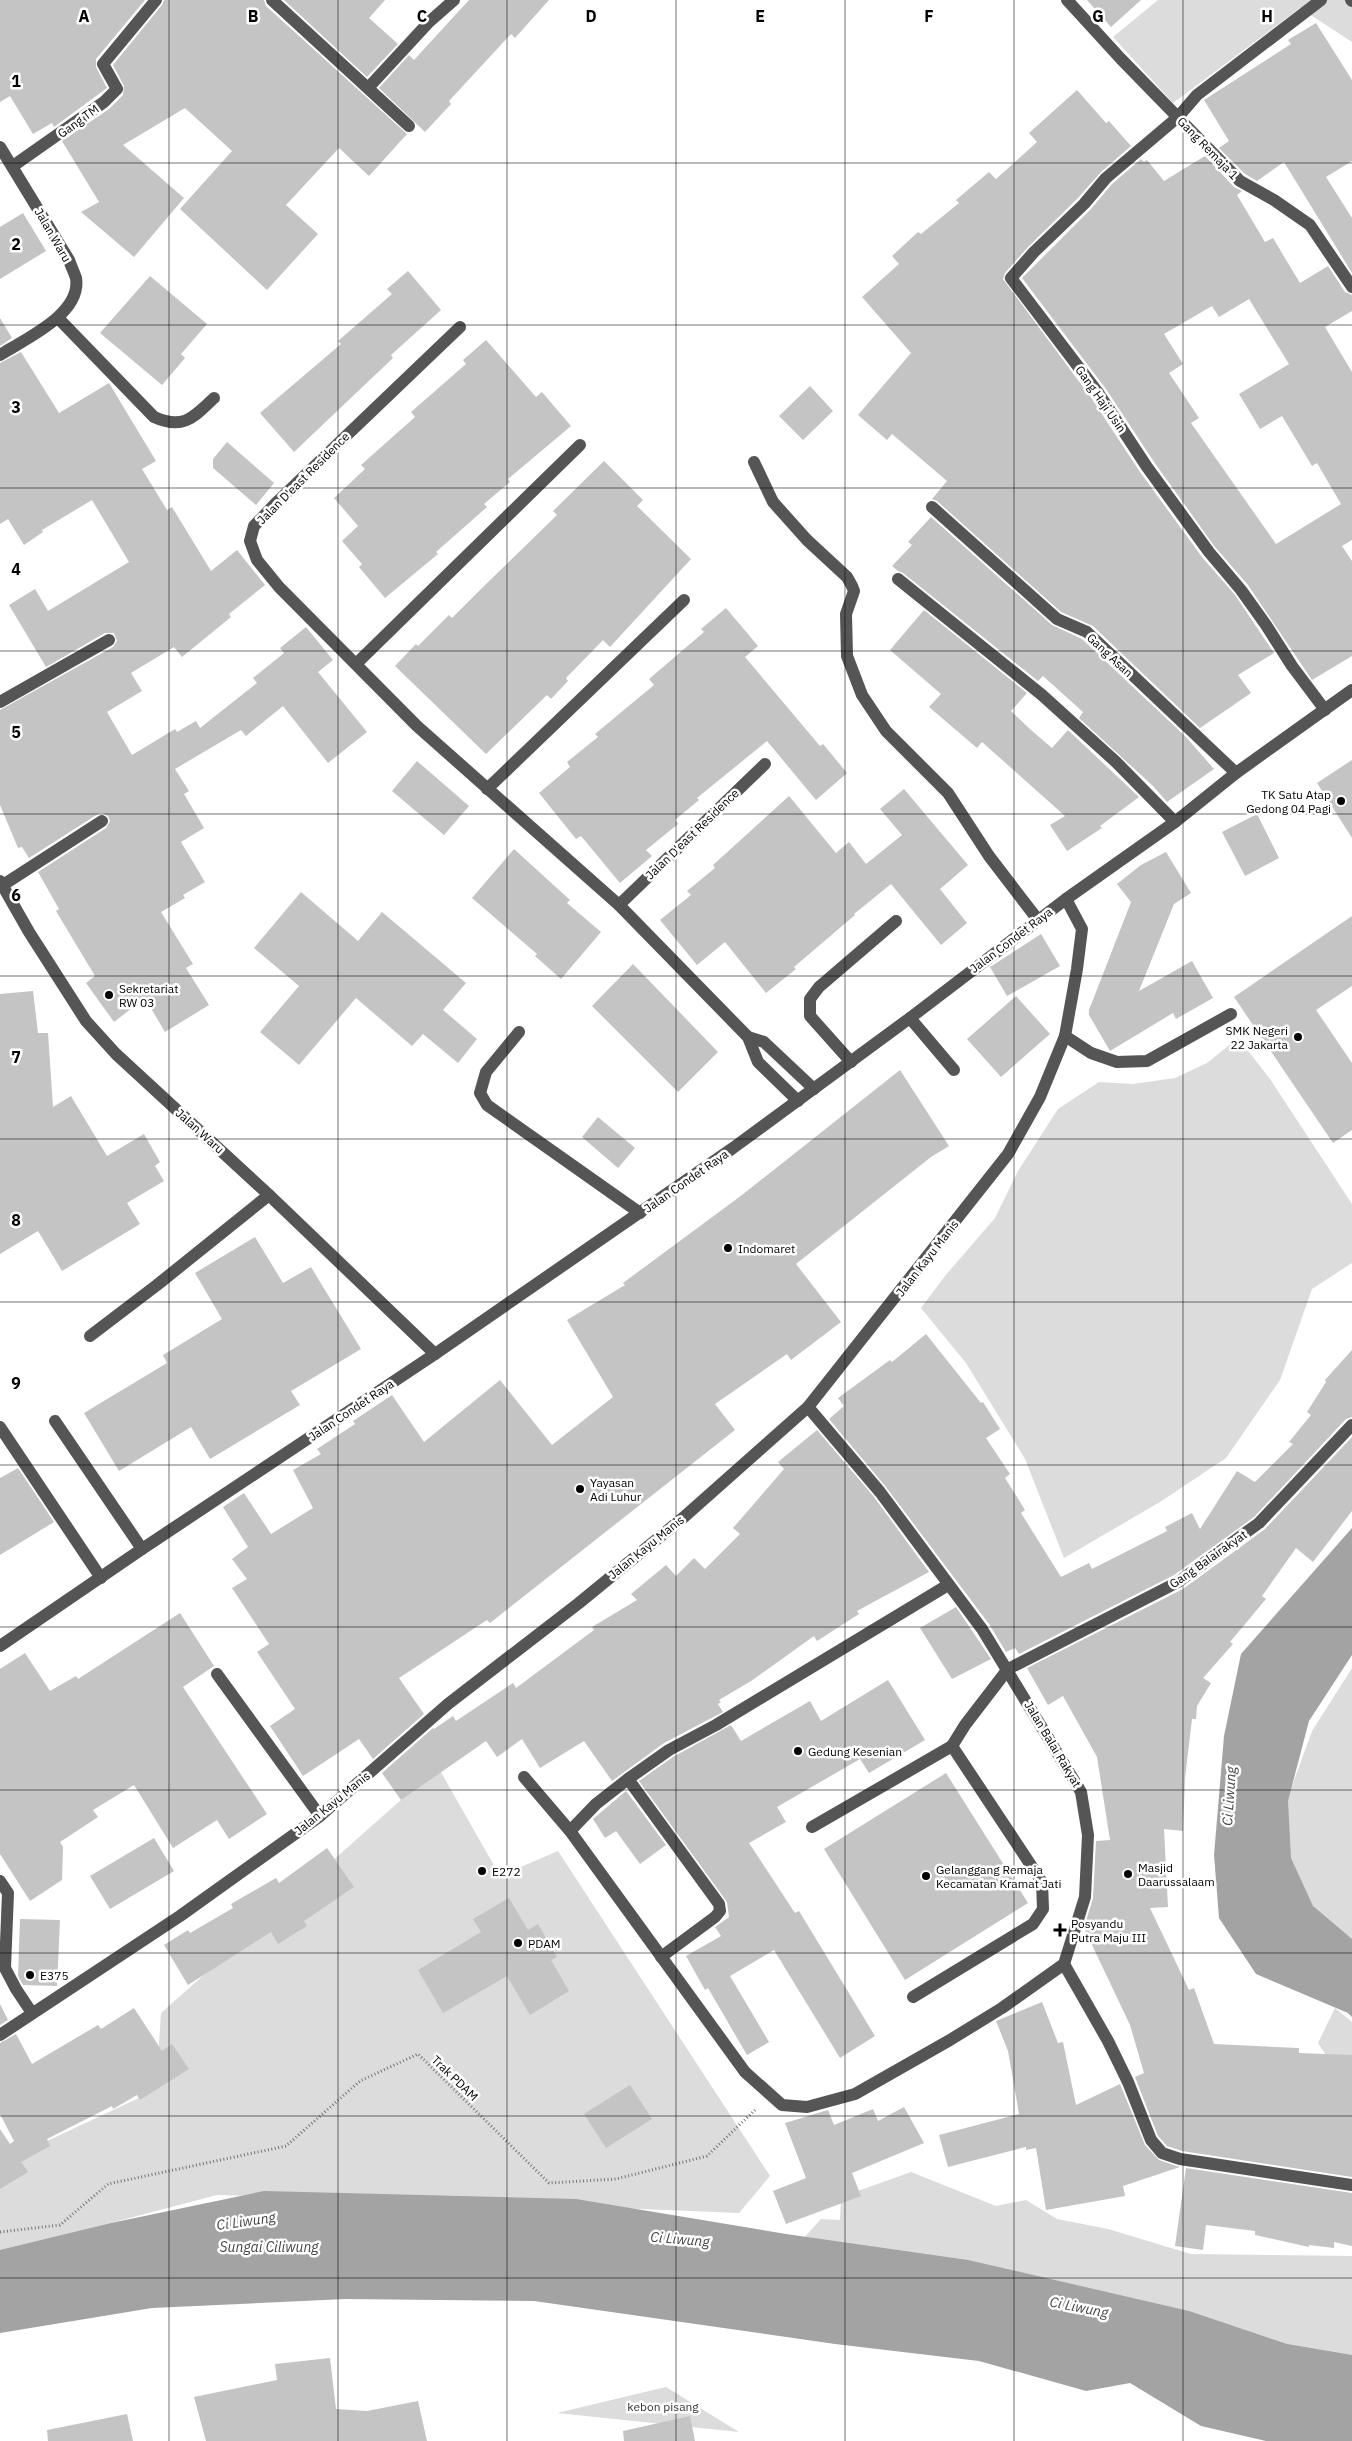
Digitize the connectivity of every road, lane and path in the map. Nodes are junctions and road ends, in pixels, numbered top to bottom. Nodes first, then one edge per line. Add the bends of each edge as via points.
1 (156, 0) edge
2 (272, 0) edge
3 (454, 0) edge
4 (1067, 0) edge
5 (1321, 0) edge
6 (368, 88) junction
7 (1178, 117) junction
8 (409, 126) dead end
9 (0, 146) edge
10 (13, 166) junction
11 (1352, 287) edge
12 (58, 318) junction
13 (460, 327) dead end
14 (0, 355) edge
15 (214, 398) dead end
16 (580, 445) dead end
17 (754, 462) dead end
18 (932, 507) dead end
19 (898, 579) dead end
20 (684, 600) dead end
21 (108, 640) dead end
22 (357, 663) junction
23 (1352, 690) edge
24 (0, 702) edge
25 (1325, 710) junction
26 (765, 764) dead end
27 (1236, 773) junction
28 (487, 789) junction
29 (102, 821) dead end
30 (1175, 822) junction
31 (1, 884) edge
32 (1066, 899) junction
33 (618, 904) junction
34 (1038, 920) junction
35 (896, 921) dead end
36 (1231, 1014) dead end
37 (910, 1018) junction
38 (519, 1032) dead end
39 (1065, 1036) junction
40 (748, 1037) junction
41 (851, 1062) junction
42 (954, 1070) dead end
43 (814, 1089) junction
44 (798, 1102) junction
45 (269, 1195) junction
46 (640, 1213) junction
47 (90, 1336) dead end
48 (435, 1354) junction
49 (808, 1407) junction
50 (56, 1421) dead end
51 (1352, 1425) edge
52 (0, 1427) edge
53 (142, 1549) junction
54 (101, 1578) junction
55 (948, 1585) junction
56 (0, 1646) edge
57 (1008, 1669) junction
58 (217, 1674) dead end
59 (952, 1746) junction
60 (524, 1777) dead end
61 (628, 1780) junction
62 (320, 1816) junction
63 (812, 1827) dead end
64 (570, 1831) junction
65 (0, 1881) edge
66 (661, 1958) junction
67 (1064, 1964) junction
68 (913, 1997) dead end
69 (32, 2013) junction
70 (0, 2034) edge
71 (770, 2096) junction
72 (1352, 2185) edge
73 (0, 2232) edge

1 - 10 street, Gang TM via 103,64 117,89 104,102
2 - 6 street
3 - 6 street via 429,22
4 - 7 street, Gang Remaja 1
5 - 7 street via 1197,94
6 - 8 street
7 - 11 street, Gang Remaja 1 via 1240,180 1310,225
7 - 25 street, Gang Haji Usin via 1106,178 1011,278 1099,394 1147,467 1256,611
9 - 10 street, Jalan Waru
10 - 12 street, Jalan Waru via 69,260 76,280 72,302
12 - 14 street, Jalan Waru
12 - 15 street via 154,417 180,424 196,416
13 - 22 street, Jalan D'east Residence via 254,526 250,541 257,560 279,587
16 - 22 street
17 - 34 street via 773,502 806,540 847,577 852,586 854,591 846,614 847,656 862,695 886,731 948,793 989,856
18 - 27 street, Gang Asan via 1057,619 1087,632
19 - 30 street via 1042,694
20 - 28 street
21 - 24 street
22 - 28 street, Jalan D'east Residence via 417,726
23 - 25 street, Jalan Condet Raya
25 - 27 street, Jalan Condet Raya
26 - 33 street, Jalan D'east Residence
27 - 30 street, Jalan Condet Raya
28 - 33 street, Jalan D'east Residence
29 - 31 street
30 - 32 street, Jalan Condet Raya
31 - 45 street, Jalan Waru via 86,1021 116,1054
32 - 34 street, Jalan Condet Raya
32 - 39 street, Jalan Kayu Manis via 1082,929
33 - 40 street, Jalan D'east Residence
34 - 37 street, Jalan Condet Raya
35 - 41 street via 810,999 810,1016
36 - 39 street via 1147,1061 1117,1062 1091,1053
37 - 41 street, Jalan Condet Raya
37 - 42 street
38 - 46 street via 486,1072 480,1092 487,1105
39 - 49 street, Jalan Kayu Manis via 1040,1097 1008,1154
40 - 43 street, Jalan D'east Residence via 764,1042
40 - 44 street, Jalan D'east Residence via 758,1062
41 - 43 street, Jalan Condet Raya
43 - 44 street, Jalan Condet Raya
44 - 46 street, Jalan Condet Raya
45 - 47 street
45 - 48 street, Jalan Waru
46 - 48 street, Jalan Condet Raya
48 - 53 street, Jalan Condet Raya
49 - 55 street, Jalan Balai Rakyat via 880,1492
49 - 62 street, Jalan Kayu Manis via 684,1517 448,1704
50 - 53 street
51 - 57 street, Gang Balairakyat via 1259,1523 1178,1582
52 - 54 street
53 - 54 street, Jalan Condet Raya
54 - 56 street, Jalan Condet Raya
55 - 57 street, Jalan Balai Rakyat
55 - 61 street via 669,1750
57 - 59 street
57 - 67 street, Jalan Balai Rakyat via 1081,1792 1088,1835 1086,1897
58 - 62 street
59 - 63 street
59 - 68 street via 1042,1882 1043,1908 1033,1924
60 - 64 street
61 - 64 street via 596,1804
61 - 66 street via 719,1904 720,1911 715,1917
62 - 69 street, Jalan Kayu Manis via 180,1916
64 - 66 street
65 - 69 street via 8,1893 5,1968
66 - 71 street via 746,2072
67 - 71 street via 965,2031 855,2094 807,2107 782,2105
67 - 72 street via 1108,2041 1151,2140 1162,2153 1180,2159
69 - 70 street, Jalan Kayu Manis
71 - 73 path, Trak PDAM via 707,2156 616,2179 549,2183 418,2054 360,2081 286,2146 108,2184 60,2226

